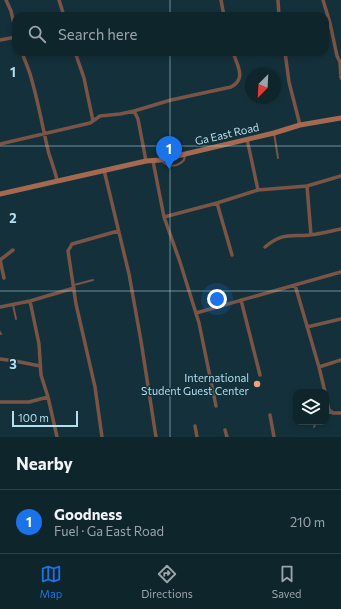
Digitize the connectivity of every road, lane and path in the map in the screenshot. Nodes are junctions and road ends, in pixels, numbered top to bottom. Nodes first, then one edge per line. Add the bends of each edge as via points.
1 (58, 0) edge
2 (222, 0) edge
3 (278, 0) edge
4 (323, 0) edge
5 (7, 1) edge
6 (62, 12) edge
7 (224, 12) edge
8 (280, 12) edge
9 (327, 12) edge
10 (12, 19) edge
11 (329, 20) edge
12 (12, 38) edge
13 (0, 40) edge
14 (23, 56) edge
15 (76, 56) edge
16 (234, 56) edge
17 (286, 56) edge
18 (341, 78) edge
19 (134, 110) junction
20 (341, 118) edge
21 (93, 121) junction
22 (300, 125) junction
23 (274, 133) junction
24 (46, 134) junction
25 (247, 139) junction
26 (0, 144) edge
27 (185, 154) junction
28 (278, 158) dead end
29 (160, 160) junction
30 (146, 161) junction
31 (153, 161) junction
32 (104, 170) junction
33 (341, 176) edge
34 (57, 180) junction
35 (307, 186) junction
36 (258, 190) junction
37 (0, 194) edge
38 (217, 203) junction
39 (164, 217) junction
40 (341, 229) edge
41 (118, 231) junction
42 (310, 235) junction
43 (265, 247) dead end
44 (13, 250) dead end
45 (232, 255) dead end
46 (0, 260) edge
47 (341, 272) edge
48 (4, 278) dead end
49 (93, 280) dead end
50 (295, 286) junction
51 (74, 287) junction
52 (241, 300) junction
53 (30, 301) junction
54 (13, 304) junction
55 (0, 307) edge
56 (196, 313) junction
57 (341, 318) edge
58 (16, 319) dead end
59 (307, 327) junction
60 (0, 359) edge
61 (341, 360) edge
62 (40, 366) junction
63 (319, 366) junction
64 (260, 375) dead end
65 (324, 389) edge
66 (48, 397) junction
67 (0, 402) edge
68 (216, 406) dead end
69 (329, 410) edge
70 (329, 413) edge
71 (333, 413) junction
72 (341, 413) edge
73 (270, 415) dead end
74 (195, 426) dead end
75 (225, 430) dead end
76 (57, 437) edge
77 (102, 437) edge
78 (156, 437) edge
79 (197, 437) edge
80 (227, 437) edge
81 (274, 437) edge

1 - 6 street
2 - 7 street
3 - 8 street
4 - 9 street
5 - 10 street
11 - 18 street via 340,62
12 - 13 street
14 - 24 street via 32,79
15 - 21 street
16 - 19 street via 240,76 238,83 231,87
17 - 22 street
19 - 21 street via 100,116
19 - 30 street
20 - 22 street, Ga East Road
21 - 24 street
22 - 23 street, Ga East Road
23 - 25 street, Ga East Road
23 - 28 lane
24 - 26 street
24 - 34 street
25 - 27 street, Ga East Road
25 - 36 street
27 - 29 street, Ga East Road
27 - 29 lane via 184,160 178,164 169,166
29 - 31 street, Ga East Road
30 - 31 street, Ga East Road
30 - 32 street, Ga East Road
31 - 39 street
32 - 34 street, Ga East Road
32 - 41 street
33 - 35 street
34 - 37 street, Ga East Road
35 - 36 street
35 - 42 street
36 - 38 street
38 - 39 street
38 - 45 street
39 - 56 street
40 - 42 street
41 - 51 street via 72,244 68,251
41 - 78 street via 129,274
42 - 43 street via 287,235
44 - 46 street
46 - 48 street
47 - 50 street
49 - 51 lane
50 - 52 street
50 - 59 street
51 - 53 street
51 - 77 street via 95,387
52 - 56 street
52 - 64 street
53 - 54 street
53 - 62 street via 39,344
54 - 55 street
54 - 58 lane
56 - 68 street
57 - 59 street
59 - 63 street
60 - 62 street
61 - 63 street
62 - 66 street
63 - 65 street
66 - 67 street via 29,402
66 - 76 street
69 - 71 street
70 - 71 lane
71 - 72 street
73 - 81 street
74 - 79 street
75 - 80 street

